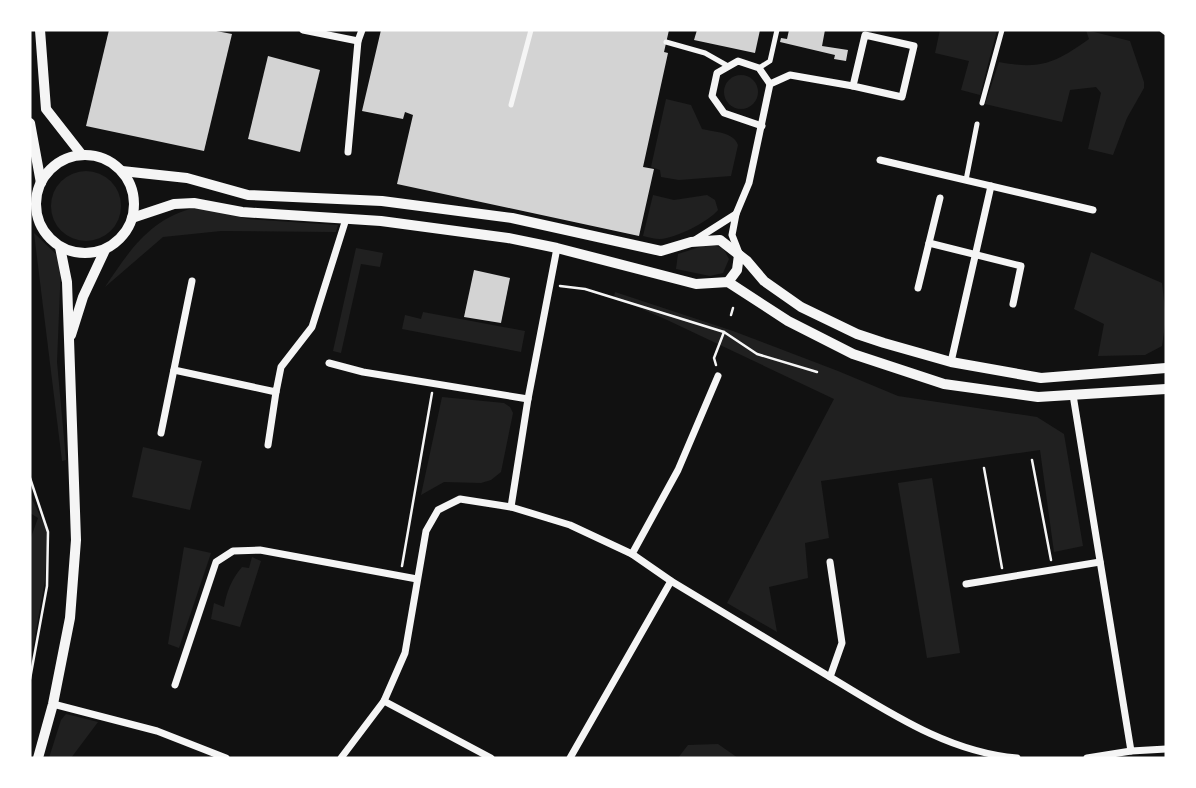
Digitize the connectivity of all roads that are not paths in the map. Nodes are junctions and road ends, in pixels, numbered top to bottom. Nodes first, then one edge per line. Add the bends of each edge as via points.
1 (40, 30) edge
2 (303, 30) edge
3 (362, 30) edge
4 (531, 30) edge
5 (777, 30) edge
6 (1002, 30) edge
7 (358, 41) junction
8 (666, 42) dead end
9 (728, 66) junction
10 (759, 68) junction
11 (771, 84) junction
12 (853, 86) junction
13 (982, 103) dead end
14 (511, 105) dead end
15 (30, 123) edge
16 (977, 124) dead end
17 (762, 126) junction
18 (348, 152) dead end
19 (82, 155) junction
20 (880, 160) dead end
21 (122, 171) junction
22 (966, 180) junction
23 (41, 183) junction
24 (990, 186) junction
25 (940, 198) dead end
26 (1093, 210) dead end
27 (736, 214) junction
28 (132, 218) junction
29 (346, 219) junction
30 (691, 242) junction
31 (929, 243) junction
32 (60, 247) junction
33 (557, 248) junction
34 (104, 250) junction
35 (739, 255) junction
36 (975, 255) junction
37 (192, 281) dead end
38 (728, 282) junction
39 (918, 288) dead end
40 (1013, 304) dead end
41 (69, 342) junction
42 (951, 362) junction
43 (329, 363) dead end
44 (1166, 368) edge
45 (174, 370) junction
46 (718, 376) road end
47 (1072, 376) junction
48 (1166, 389) edge
49 (276, 392) junction
50 (1073, 395) junction
51 (528, 399) junction
52 (161, 433) dead end
53 (268, 445) dead end
54 (511, 507) junction
55 (632, 554) junction
56 (830, 562) dead end
57 (1100, 562) junction
58 (417, 579) junction
59 (671, 581) junction
60 (966, 584) dead end
61 (830, 677) junction
62 (174, 685) dead end
63 (384, 701) junction
64 (53, 704) junction
65 (1166, 750) edge
66 (1131, 751) junction
67 (38, 758) edge
68 (226, 758) edge
69 (341, 758) edge
70 (491, 758) edge
71 (570, 758) edge
72 (1017, 758) edge
73 (1087, 758) edge

1 - 19 street via 46,109
2 - 7 street
3 - 7 street
4 - 14 street
5 - 10 street via 770,61
6 - 13 street
7 - 18 street
8 - 9 street via 705,53
9 - 10 street via 738,61
9 - 17 street via 718,73 712,96 724,113
10 - 11 street
11 - 12 street via 790,75
11 - 17 street
12 - 12 street via 902,97 914,46 865,35
15 - 23 street
16 - 22 street
17 - 27 street via 749,183
19 - 21 street via 97,156
19 - 23 street via 56,164
20 - 22 street
21 - 28 street via 131,185
21 - 30 street via 187,178 248,195 382,201 512,218 661,251
22 - 24 street
23 - 32 street via 38,221
24 - 26 street
24 - 36 street
25 - 31 street
27 - 30 street
27 - 35 street via 732,235
28 - 29 street via 174,204 194,203 242,212
28 - 34 street via 122,237
29 - 33 street
29 - 49 street via 312,327 281,367
30 - 35 street via 720,240
31 - 36 street
31 - 39 street
32 - 34 street via 74,252
32 - 41 street via 67,282
33 - 38 street via 696,284
33 - 51 street
34 - 41 street
35 - 38 street via 737,270
35 - 42 street via 764,281 801,307 857,334
36 - 40 street via 1021,266
36 - 42 street
37 - 45 street
38 - 50 street via 788,321 853,354 944,384 1038,397
41 - 64 street via 76,540 70,618
42 - 47 street via 1041,378
43 - 51 street
44 - 47 street
45 - 49 street
45 - 52 street
46 - 55 street via 678,470
47 - 50 street
48 - 50 street
49 - 53 street
50 - 57 street
51 - 54 street
54 - 55 street via 570,525
54 - 58 street via 460,499 438,510 426,531
55 - 59 street
56 - 61 street via 842,643
57 - 60 street
57 - 66 street
58 - 62 street via 260,550 233,551 216,562
58 - 63 street via 405,653
59 - 61 street
59 - 71 street
61 - 72 street via 920,730 961,746
63 - 69 street
63 - 70 street
64 - 67 street
64 - 68 street via 157,730
65 - 66 street
66 - 73 street

